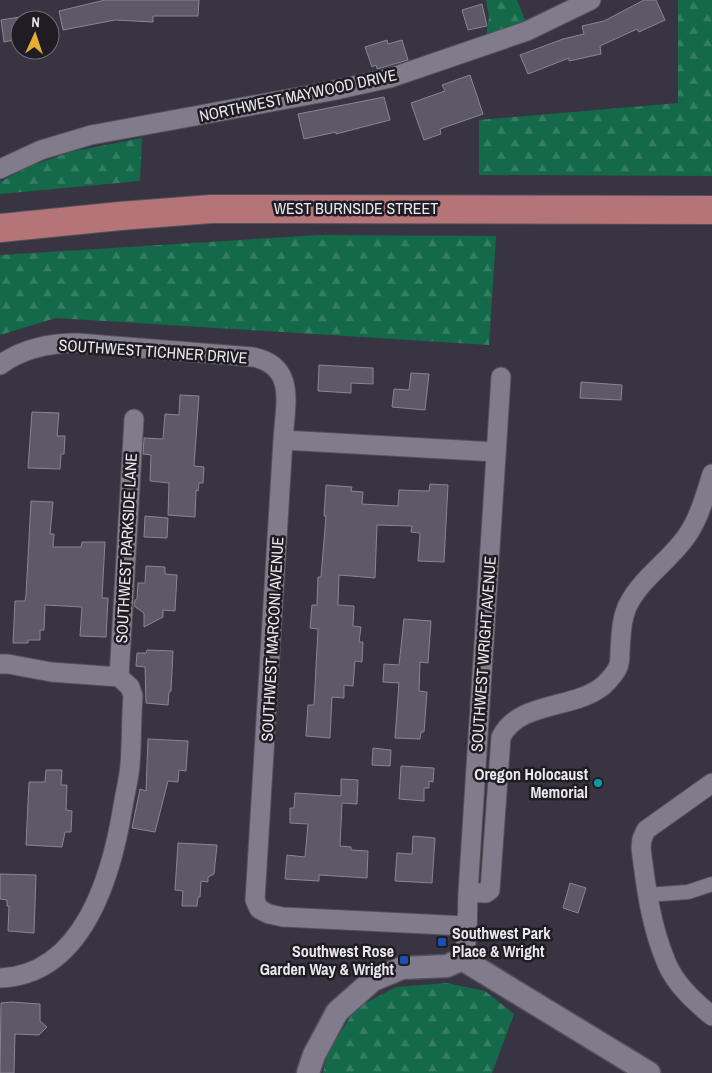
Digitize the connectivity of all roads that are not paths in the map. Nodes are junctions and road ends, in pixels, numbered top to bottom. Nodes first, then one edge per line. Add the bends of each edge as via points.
1 (591, 0) edge
2 (0, 169) edge
3 (712, 210) edge
4 (0, 228) edge
5 (0, 365) edge
6 (278, 369) joint
7 (500, 377) dead end
8 (134, 419) dead end
9 (283, 440) junction
10 (496, 452) junction
11 (712, 474) edge
12 (0, 664) edge
13 (119, 677) junction
14 (712, 783) edge
15 (712, 884) edge
16 (468, 892) junction
17 (647, 895) junction
18 (466, 926) junction
19 (462, 959) junction
20 (0, 978) edge
21 (712, 1016) edge
22 (308, 1073) edge
23 (649, 1073) edge

1 - 2 street, NORTHWEST MAYWOOD DRIVE via 527,31 390,78 91,135 41,150
3 - 4 main road, WEST BURNSIDE STREET via 211,209
5 - 6 street, SOUTHWEST TICHNER DRIVE via 32,349 70,343 253,357
6 - 9 street, SOUTHWEST MARCONI AVENUE via 285,386
7 - 10 street, SOUTHWEST WRIGHT AVENUE
8 - 13 street, SOUTHWEST PARKSIDE LANE
9 - 10 street
9 - 18 street, SOUTHWEST MARCONI AVENUE via 255,900 259,909 284,917
10 - 16 street, SOUTHWEST WRIGHT AVENUE
11 - 16 street via 697,520 685,539 628,605 619,666 614,673 604,685 586,695 530,713 512,722 505,731 490,890 486,893
12 - 13 street
13 - 20 street via 130,687 133,696 130,766 116,843 105,881 89,917 59,955 36,970
14 - 17 street via 646,830 641,848
15 - 17 street via 688,892
16 - 18 street, SOUTHWEST WRIGHT AVENUE
17 - 21 street via 668,965 681,986
18 - 19 street, SOUTHWEST WRIGHT AVENUE via 466,948
19 - 22 street via 448,966 402,968 373,980 337,1012
19 - 23 street

